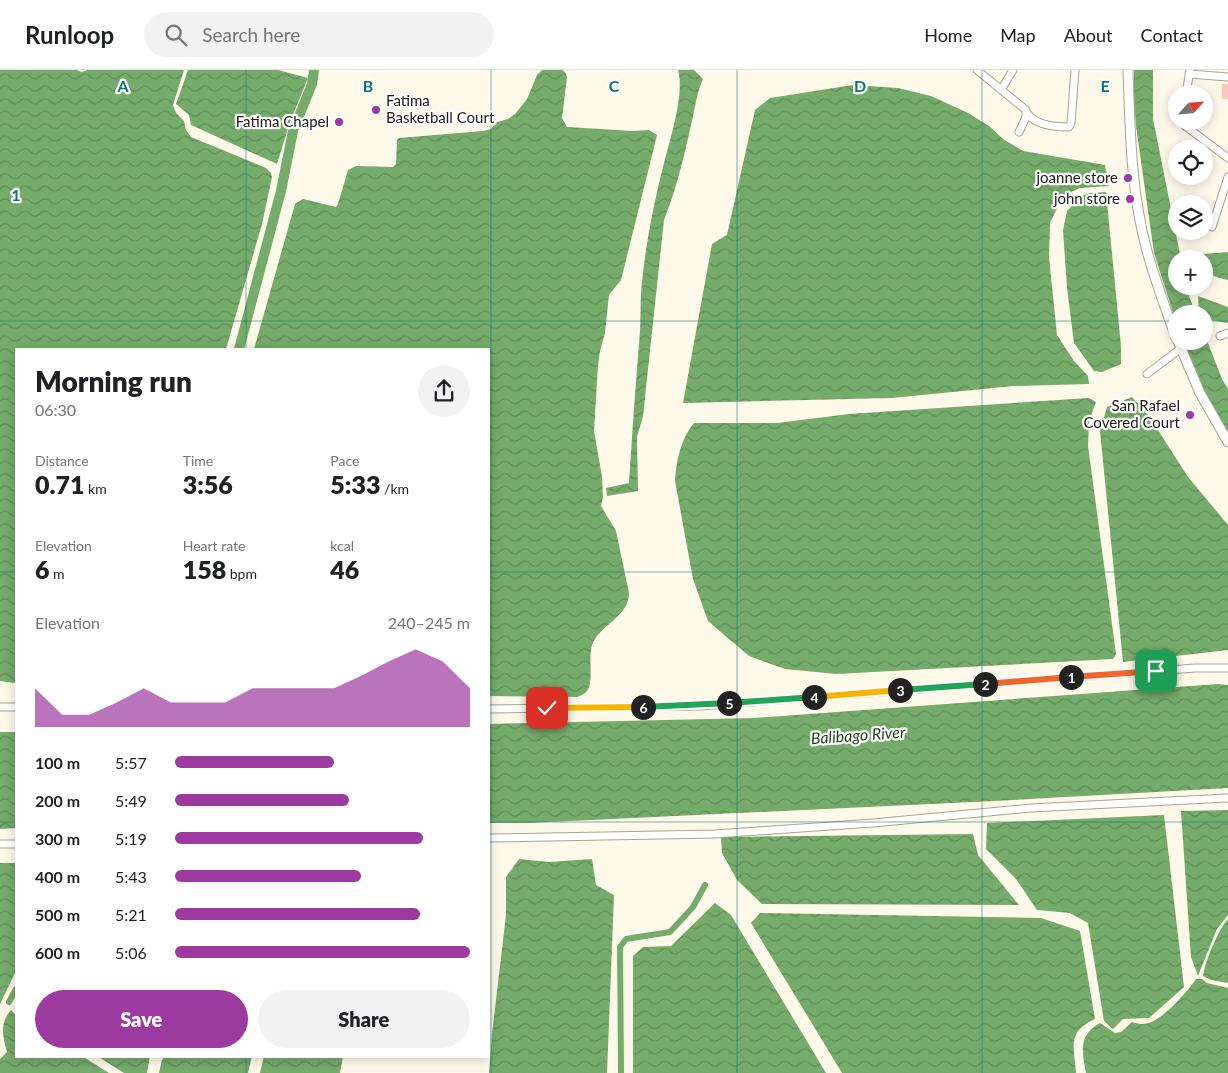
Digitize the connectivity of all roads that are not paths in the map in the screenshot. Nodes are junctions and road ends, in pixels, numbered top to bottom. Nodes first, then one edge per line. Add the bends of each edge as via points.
1 (977, 70) edge
2 (1013, 70) edge
3 (1075, 70) edge
4 (1128, 70) edge
5 (1190, 72) edge
6 (1228, 77) edge
7 (1188, 85) edge
8 (1001, 90) junction
9 (1027, 112) junction
10 (1191, 130) edge
11 (1019, 132) dead end
12 (1228, 158) edge
13 (1228, 177) edge
14 (1213, 224) edge
15 (1168, 314) edge
16 (1228, 333) edge
17 (1220, 336) dead end
18 (1173, 350) edge
19 (1181, 350) edge
20 (1147, 374) dead end
21 (1228, 442) edge
22 (1228, 668) edge
23 (0, 707) edge
24 (15, 707) edge
25 (490, 709) edge
26 (1228, 798) edge
27 (490, 838) edge
28 (0, 844) edge
29 (15, 844) edge

1 - 8 street
2 - 8 street
3 - 9 street via 1069,127 1041,123 1033,120
4 - 15 main road via 1137,202 1147,251
5 - 6 street
5 - 7 street
8 - 9 street
9 - 11 street
10 - 12 street
13 - 14 street
16 - 17 street
18 - 20 street
19 - 21 main road via 1200,393
22 - 25 street via 700,706
23 - 24 street
26 - 27 street via 1031,808 715,834
28 - 29 street

